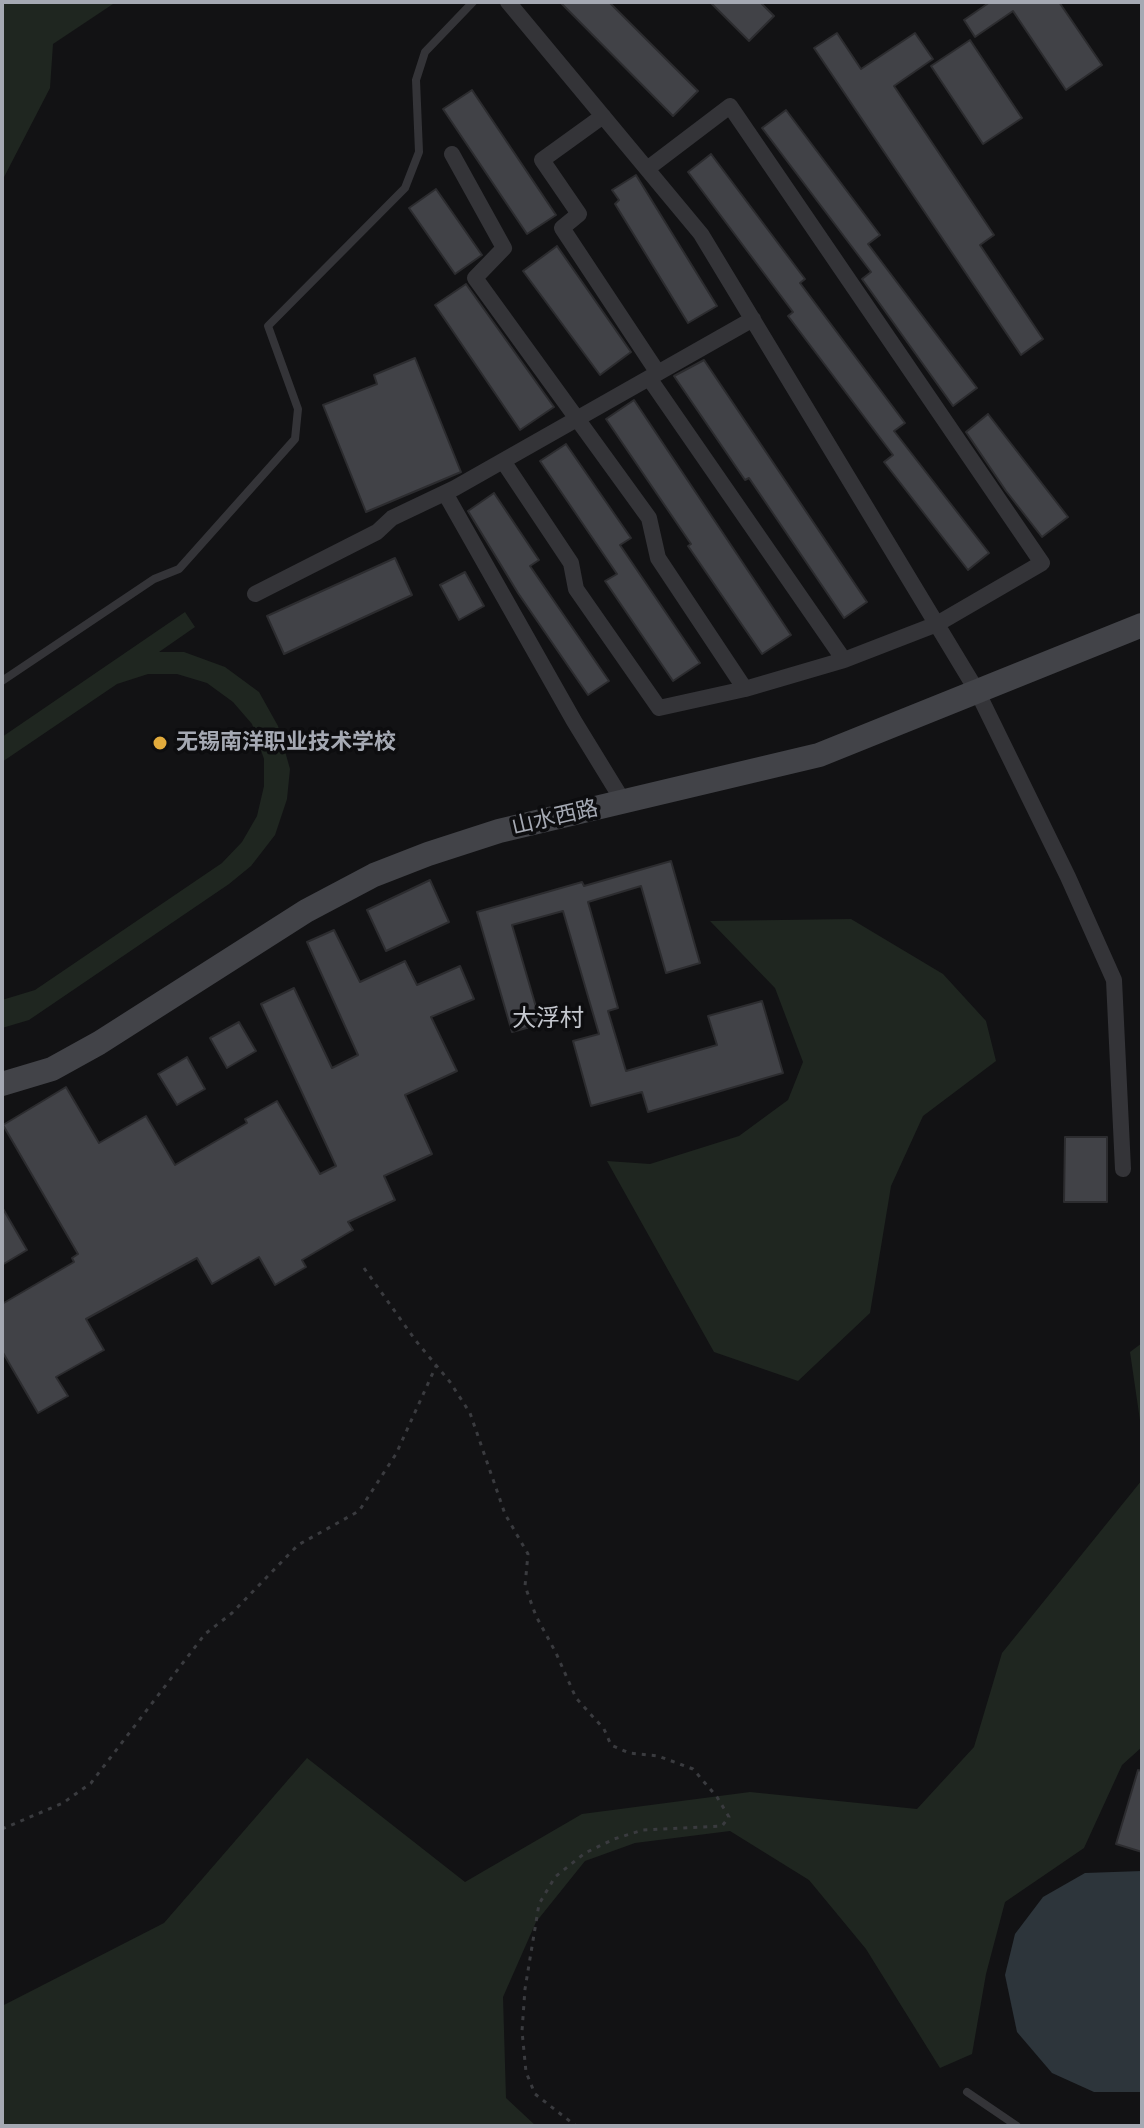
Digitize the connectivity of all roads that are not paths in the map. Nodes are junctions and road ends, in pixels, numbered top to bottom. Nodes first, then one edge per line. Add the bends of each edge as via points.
1 (473, 2) edge
2 (508, 2) edge
3 (603, 116) junction
4 (452, 154) dead end
5 (647, 169) junction
6 (753, 319) junction
7 (654, 376) junction
8 (577, 419) junction
9 (503, 461) junction
10 (445, 493) junction
11 (255, 594) dead end
12 (937, 624) junction
13 (1142, 625) edge
14 (844, 660) junction
15 (2, 681) edge
16 (745, 689) junction
17 (977, 691) junction
18 (623, 801) junction
19 (2, 1084) edge
20 (1123, 1169) dead end
21 (967, 2092) dead end
22 (1017, 2126) edge

1 - 15 lane via 425,52 416,80 419,152 405,188 268,326 298,409 295,439 179,569 154,579
2 - 3 street
3 - 5 street
3 - 7 street via 542,160 579,214 562,228
4 - 8 street via 504,248 475,278
5 - 6 street via 701,234
5 - 12 street via 730,106 1042,563
6 - 7 street
6 - 12 street
7 - 8 street
7 - 14 street
8 - 9 street
8 - 16 street via 649,518 658,558
9 - 10 street
9 - 16 street via 571,563 576,589 659,708
10 - 11 street
10 - 18 street
12 - 14 street
12 - 17 street
13 - 17 street, 山水西路
14 - 16 street
17 - 18 street, 山水西路 via 819,755
17 - 20 street via 1114,980
18 - 19 street, 山水西路 via 499,831 374,875 306,911 99,1043 52,1069
21 - 22 lane

